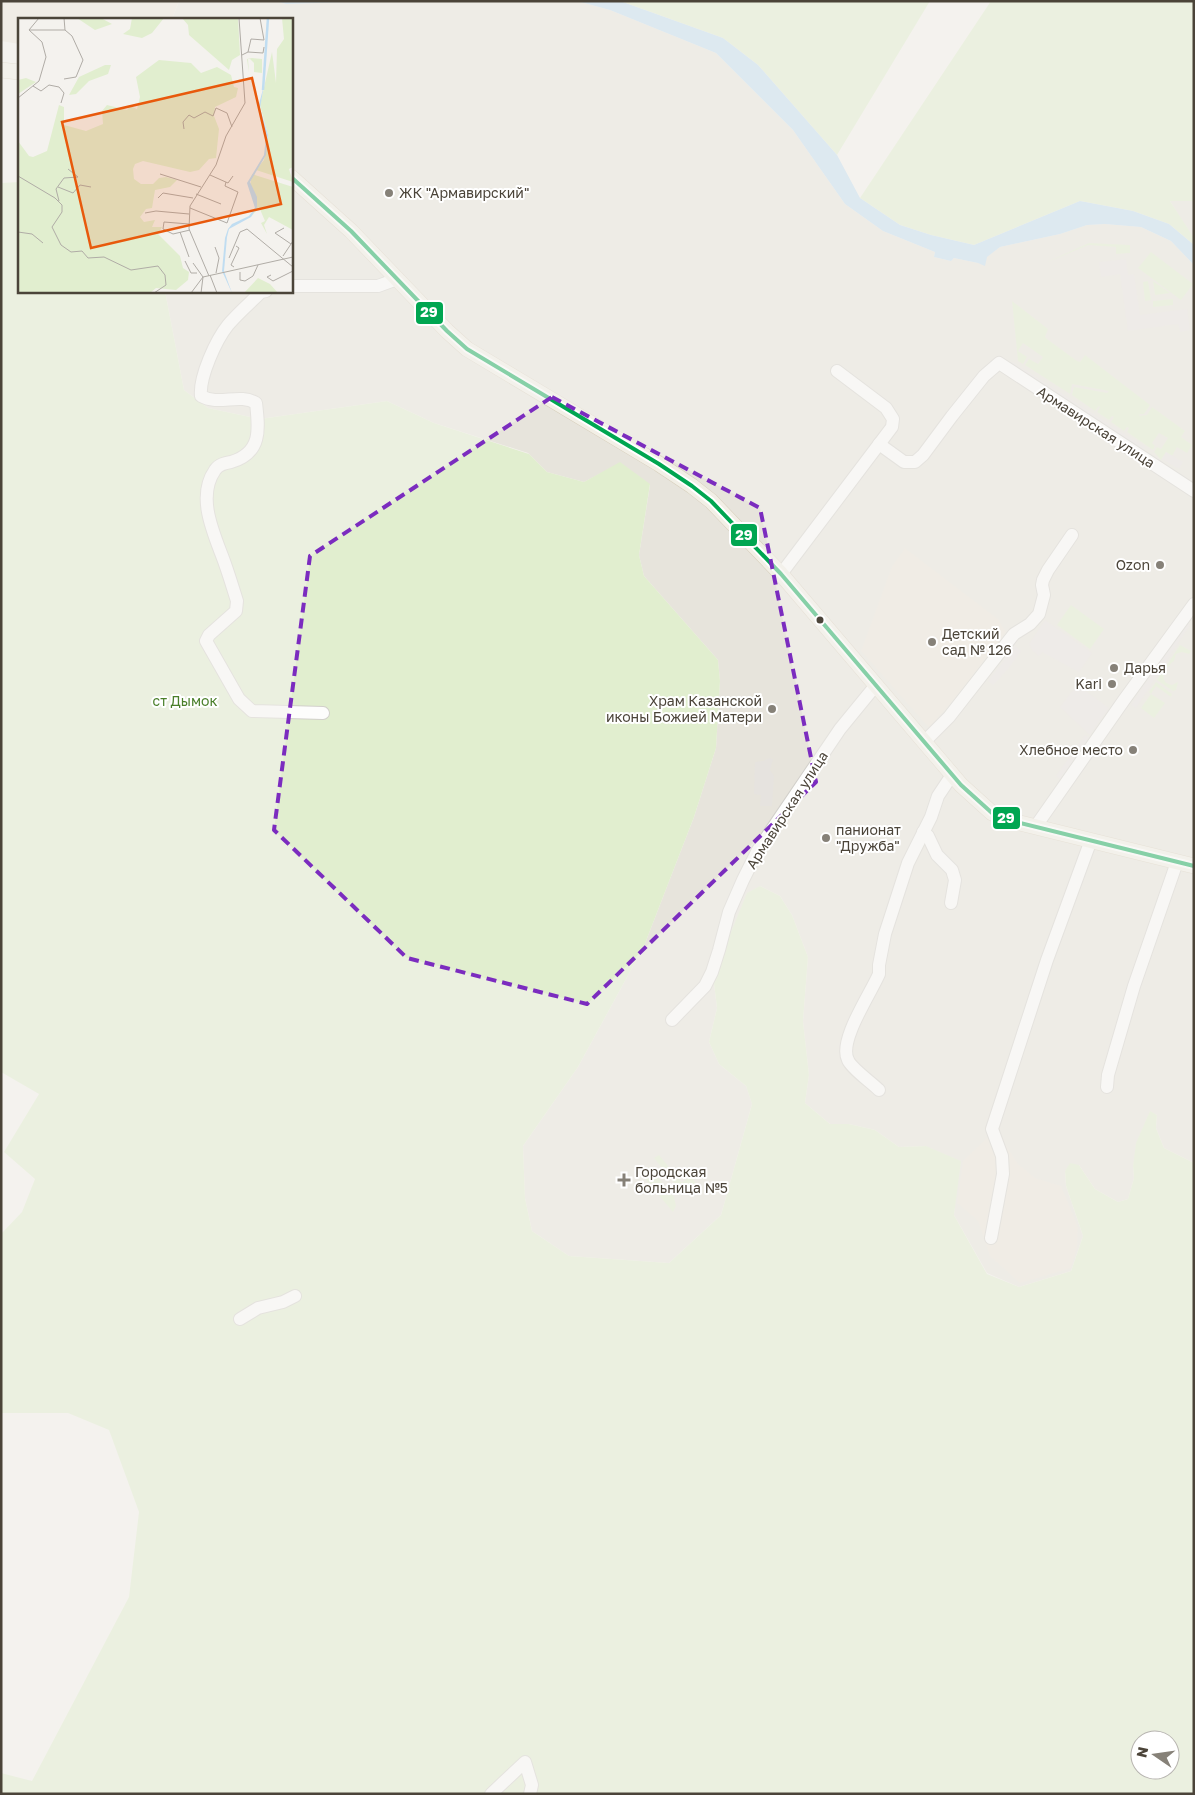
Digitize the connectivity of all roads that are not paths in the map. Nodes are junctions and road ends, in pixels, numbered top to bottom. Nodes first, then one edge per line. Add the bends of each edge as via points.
1 (1, 70) edge
2 (18, 72) edge
3 (292, 178) edge
4 (397, 279) junction
5 (292, 286) edge
6 (261, 292) edge
7 (837, 370) dead end
8 (879, 444) junction
9 (1194, 491) edge
10 (1072, 535) dead end
11 (781, 574) junction
12 (1194, 604) edge
13 (876, 685) junction
14 (323, 714) dead end
15 (924, 742) junction
16 (952, 775) junction
17 (1036, 826) junction
18 (923, 832) junction
19 (1091, 840) junction
20 (1177, 862) junction
21 (1194, 866) edge
22 (951, 903) dead end
23 (672, 1020) dead end
24 (1107, 1086) dead end
25 (879, 1090) dead end
26 (991, 1238) dead end
27 (295, 1296) dead end
28 (240, 1319) dead end
29 (491, 1794) edge
30 (530, 1794) edge

1 - 2 main road
3 - 4 main road via 352,231
4 - 5 street via 378,286
4 - 11 main road via 467,349 692,486 711,501
6 - 14 street via 227,326 201,383 201,396 207,399 248,398 256,403 258,426 256,443 249,454 220,464 208,487 209,520 237,602 236,611 206,641 239,700 252,710
7 - 8 street via 890,413 892,427
8 - 9 street, Армавирская улица via 904,462 915,462 924,455 984,376 999,363
8 - 11 street
10 - 15 street via 1045,575 1039,614 1014,634 949,717
11 - 13 main road
12 - 17 street
13 - 15 main road
13 - 23 street, Армавирская улица via 840,728 758,850 729,912 705,986
15 - 16 main road
16 - 17 main road via 992,813
16 - 18 street via 938,796
17 - 19 main road
18 - 22 street via 937,855 952,870 955,880
18 - 25 street via 908,863 885,934 879,974 849,1035 845,1052 848,1061
19 - 20 main road
19 - 26 street via 1047,960 992,1129 1002,1156 1003,1174
20 - 21 main road
20 - 24 street via 1134,986
27 - 28 street via 258,1308
29 - 30 street via 525,1762 532,1786

